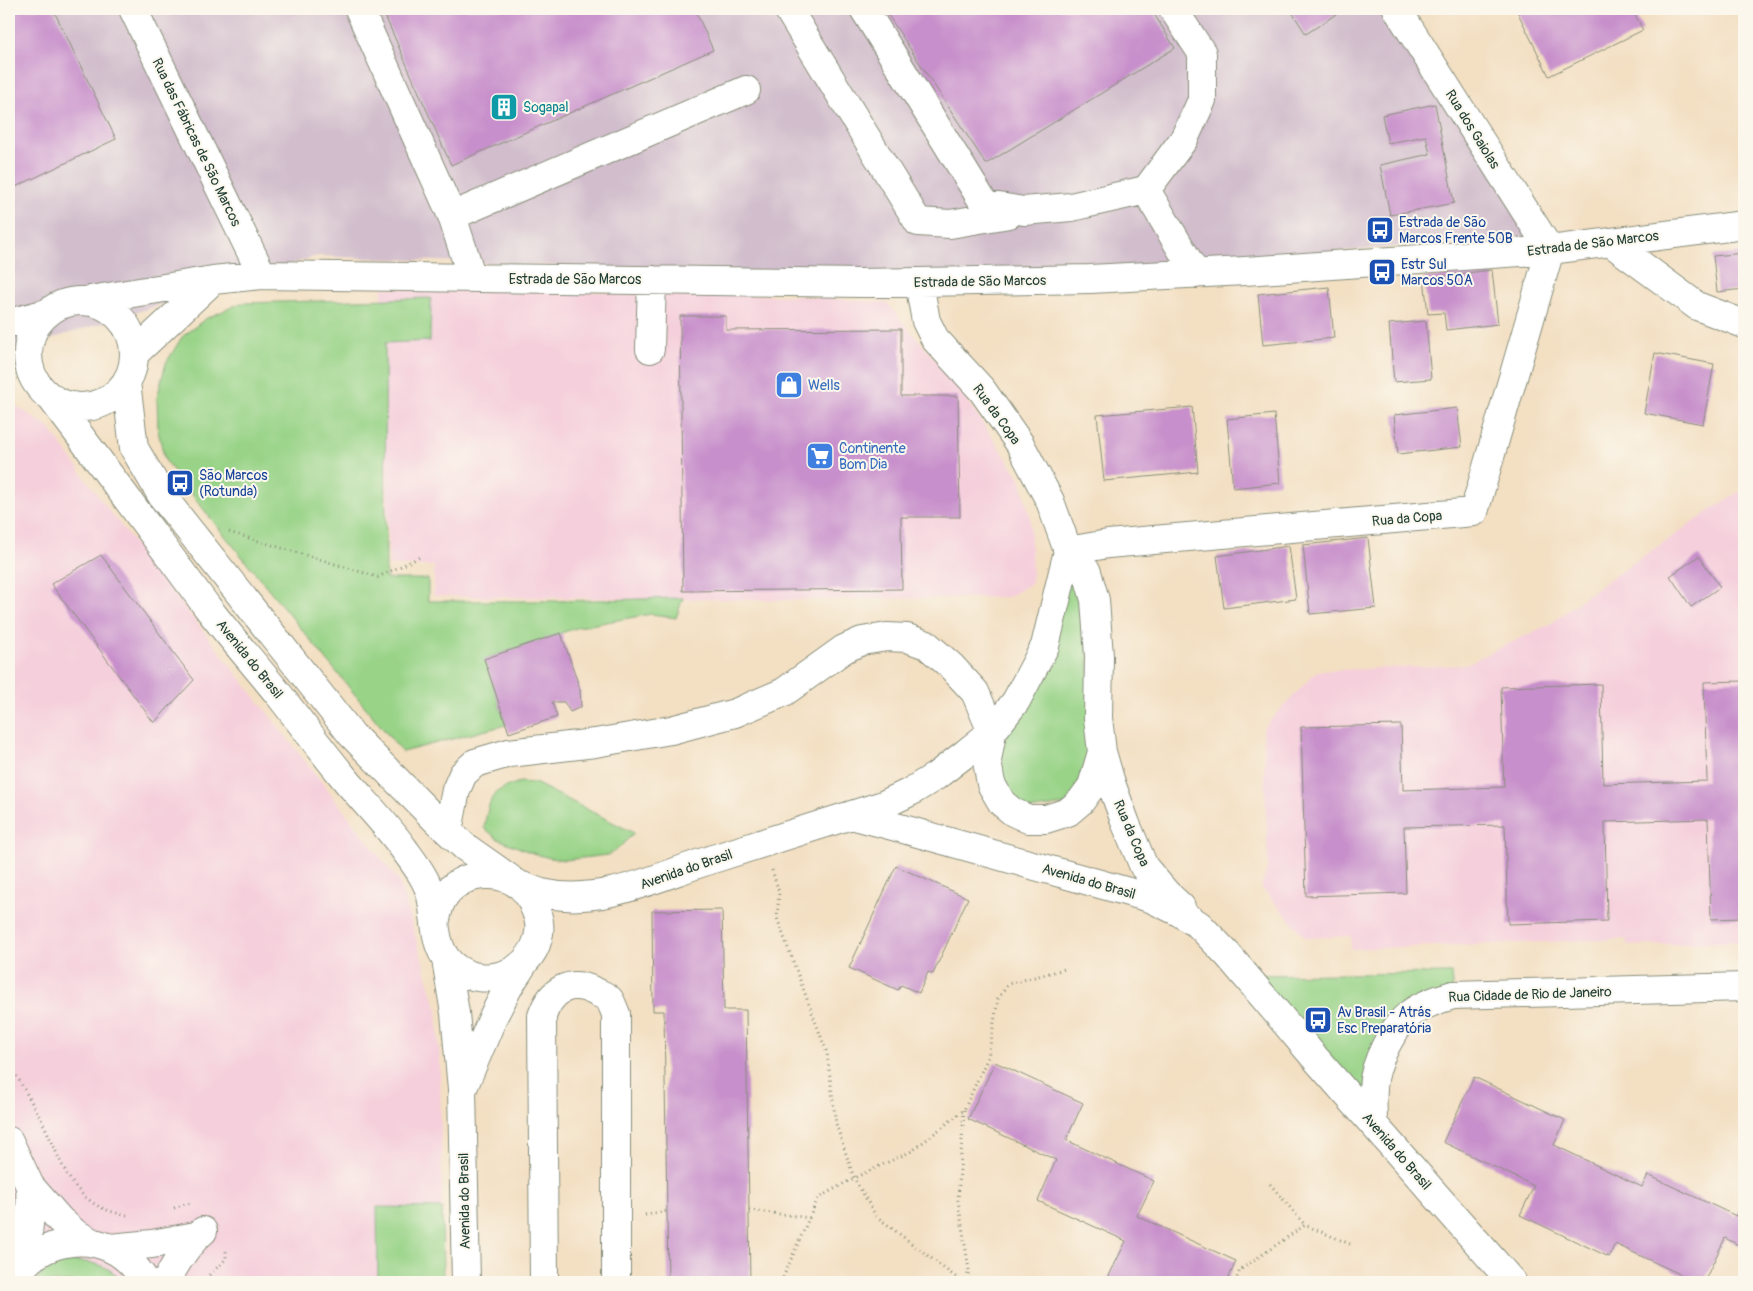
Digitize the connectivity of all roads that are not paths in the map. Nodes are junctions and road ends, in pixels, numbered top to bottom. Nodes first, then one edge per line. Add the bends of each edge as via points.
1 (133, 9) edge
2 (359, 9) edge
3 (788, 9) edge
4 (864, 9) edge
5 (1173, 9) edge
6 (1397, 9) edge
7 (746, 90) dead end
8 (1146, 190) junction
9 (1024, 211) junction
10 (452, 216) junction
11 (1744, 225) edge
12 (1610, 242) junction
13 (1550, 250) junction
14 (1196, 274) junction
15 (262, 276) junction
16 (472, 278) junction
17 (213, 280) junction
18 (652, 280) junction
19 (919, 283) junction
20 (84, 300) junction
21 (47, 313) junction
22 (9, 323) edge
23 (1744, 324) edge
24 (650, 348) dead end
25 (134, 354) junction
26 (9, 371) edge
27 (126, 382) junction
28 (46, 393) junction
29 (1068, 551) junction
30 (992, 732) junction
31 (1102, 752) junction
32 (851, 816) junction
33 (448, 831) junction
34 (515, 882) junction
35 (435, 924) junction
36 (1199, 925) junction
37 (446, 958) junction
38 (525, 961) junction
39 (1744, 987) edge
40 (462, 1089) junction
41 (1373, 1123) junction
42 (9, 1141) edge
43 (30, 1186) junction
44 (101, 1245) junction
45 (14, 1280) edge
46 (146, 1282) edge
47 (166, 1282) edge
48 (466, 1282) edge
49 (544, 1282) edge
50 (616, 1282) edge
51 (1512, 1282) edge

1 - 15 street, Rua das Fábricas de São Marcos
2 - 10 street
3 - 9 street via 918,222 950,224
4 - 9 street via 985,205
5 - 8 street via 1202,53 1202,100 1184,139
6 - 13 street, Rua dos Gaiolas
7 - 10 street
8 - 9 street via 1071,207
8 - 14 street
10 - 16 street
11 - 12 street, Estrada de São Marcos
12 - 13 street, Estrada de São Marcos
12 - 23 street via 1696,306
13 - 14 street, Estrada de São Marcos
13 - 29 street, Rua da Copa via 1474,512 1108,544
14 - 19 street, Estrada de São Marcos
15 - 16 street, Estrada de São Marcos
15 - 17 street, Estrada de São Marcos
16 - 18 street, Estrada de São Marcos
17 - 20 street, Estrada de São Marcos
17 - 25 street
18 - 19 street, Estrada de São Marcos
18 - 24 street
19 - 29 street, Rua da Copa via 926,321 935,339 982,390 1020,444 1050,501
20 - 21 street via 58,306
20 - 25 street via 103,306 120,317 133,341
21 - 22 street
21 - 28 street via 36,325 28,357 32,373
25 - 27 street
26 - 28 street
27 - 28 street via 115,395 84,407 68,405
27 - 33 street, Avenida do Brasil via 134,448 162,496 352,735
28 - 35 street, Avenida do Brasil via 208,609 404,848 431,895
29 - 30 street, Rua da Copa via 1045,646 1016,700
29 - 31 street, Rua da Copa via 1087,572 1095,600
30 - 31 street, Rua da Copa via 987,761 991,784 1002,803 1028,818 1046,818 1068,812 1081,801 1092,786
30 - 32 street, Rua da Copa via 910,792
30 - 33 street via 975,692 927,645 907,638 862,641 784,692 735,713 671,730 509,753 475,763 463,774 456,790
31 - 36 street, Rua da Copa via 1144,866
32 - 34 street, Avenida do Brasil via 618,891 566,896 542,893
32 - 36 street, Avenida do Brasil via 1150,898
33 - 34 street, Avenida do Brasil
34 - 35 street via 491,874 471,877 456,884 442,900
34 - 38 street via 529,895 539,919 538,938 531,956
35 - 37 street via 438,946
36 - 41 street, Avenida do Brasil
37 - 38 street via 456,969 478,977 497,977 515,971
37 - 40 street, Avenida do Brasil
38 - 40 street via 494,1015
39 - 41 street, Rua Cidade de Rio de Janeiro via 1453,995 1432,1001 1412,1012 1385,1047 1373,1086
40 - 48 street, Avenida do Brasil
41 - 51 street, Avenida do Brasil
42 - 43 street
43 - 44 street via 75,1233
43 - 45 street via 30,1231
44 - 45 street via 75,1242 57,1245 26,1263
44 - 46 street via 126,1257
44 - 47 street via 152,1244 204,1230 178,1258
49 - 50 street via 542,1016 558,992 572,985 584,986 609,999 616,1014

